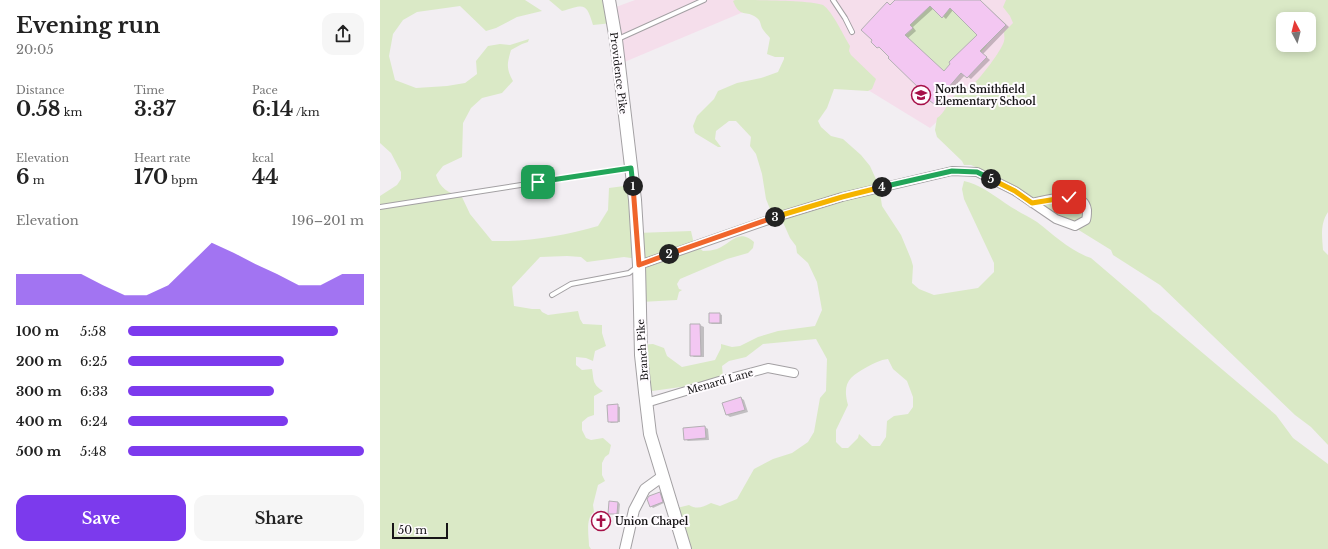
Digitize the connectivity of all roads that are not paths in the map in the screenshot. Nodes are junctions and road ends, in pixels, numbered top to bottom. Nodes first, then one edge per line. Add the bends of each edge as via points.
1 (609, 0) edge
2 (704, 0) edge
3 (832, 0) edge
4 (852, 32) dead end
5 (616, 40) junction
6 (629, 146) joint
7 (631, 168) junction
8 (1032, 203) junction
9 (380, 207) edge
10 (639, 265) junction
11 (552, 295) dead end
12 (794, 373) dead end
13 (646, 403) junction
14 (663, 476) junction
15 (625, 549) edge
16 (685, 549) edge

1 - 5 main road, Providence Pike
2 - 5 lane
3 - 4 lane
5 - 6 main road, Providence Pike
6 - 7 main road, Branch Pike
7 - 9 lane
7 - 10 main road, Branch Pike
8 - 8 street via 1056,219 1075,226 1086,220 1087,210 1083,201 1073,197
8 - 10 street via 1015,191 977,172 952,171 842,197
10 - 11 lane via 629,273 571,284
10 - 13 main road, Branch Pike via 641,355
12 - 13 street, Menard Lane via 768,368
13 - 14 main road, Branch Pike via 650,434
14 - 15 street via 645,489 634,510
14 - 16 main road, Branch Pike

